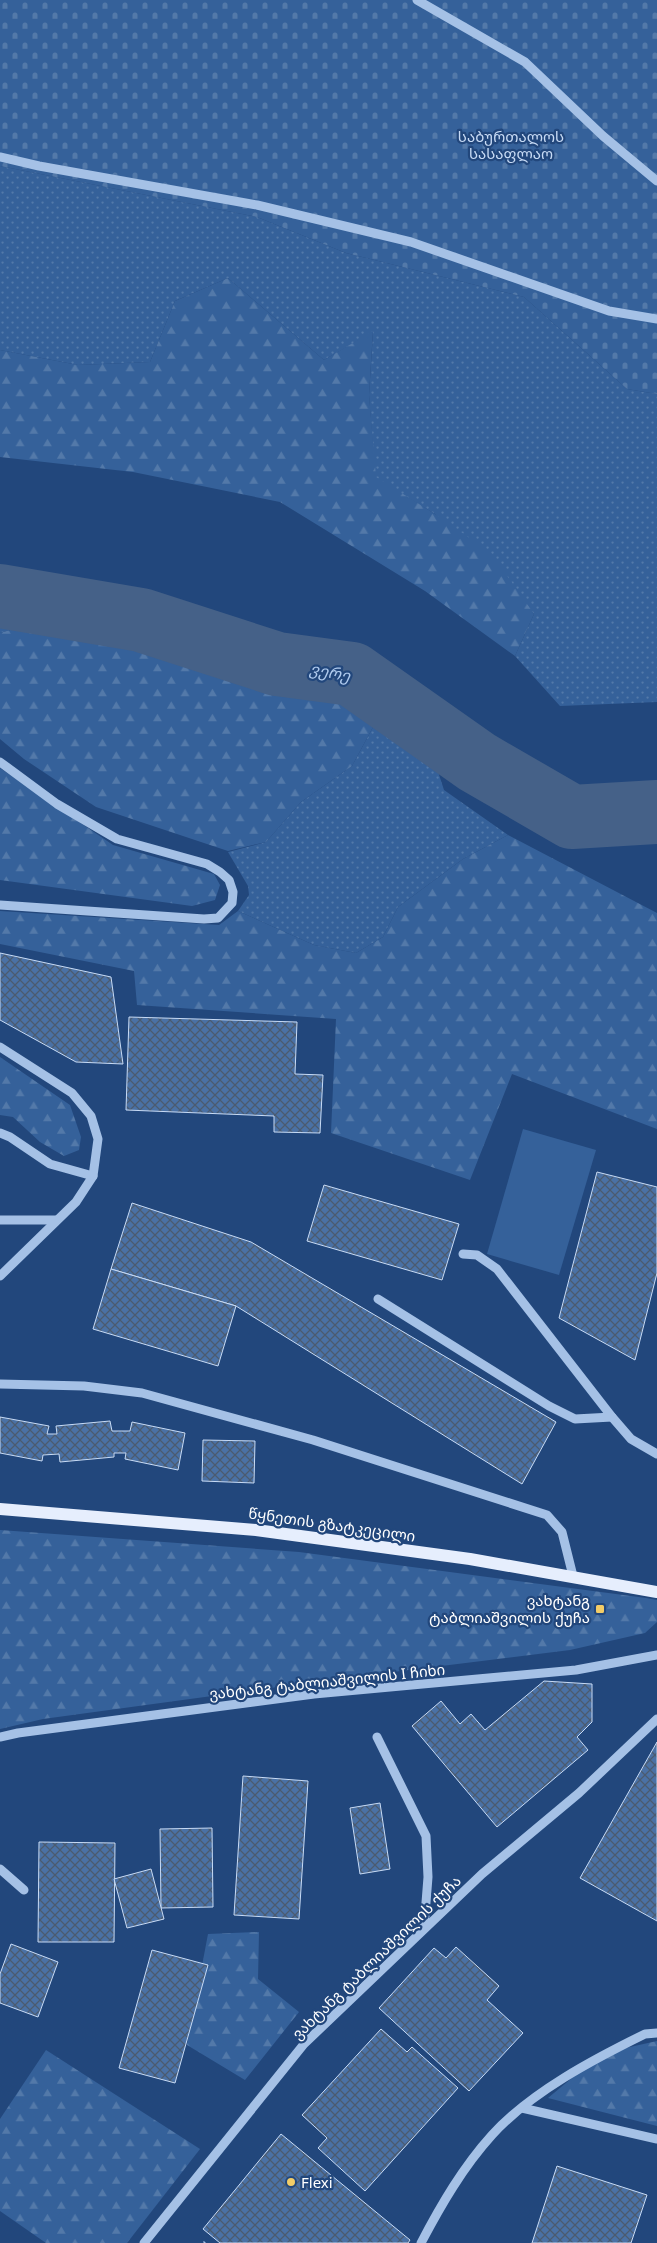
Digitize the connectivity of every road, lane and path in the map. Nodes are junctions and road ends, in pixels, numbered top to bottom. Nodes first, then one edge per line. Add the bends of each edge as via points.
1 (417, 0) edge
2 (0, 157) edge
3 (657, 181) edge
4 (657, 319) edge
5 (0, 762) edge
6 (0, 905) edge
7 (0, 1047) edge
8 (0, 1133) edge
9 (93, 1176) junction
10 (0, 1220) edge
11 (56, 1220) junction
12 (463, 1254) dead end
13 (0, 1276) edge
14 (378, 1299) dead end
15 (0, 1384) edge
16 (612, 1417) junction
17 (657, 1454) edge
18 (0, 1509) edge
19 (573, 1576) junction
20 (657, 1592) edge
21 (657, 1655) edge
22 (657, 1719) edge
23 (0, 1737) edge
24 (377, 1737) dead end
25 (0, 1869) edge
26 (24, 1890) dead end
27 (424, 1928) junction
28 (657, 2033) edge
29 (522, 2108) junction
30 (657, 2139) edge
31 (144, 2243) edge
32 (421, 2243) edge

1 - 3 street via 525,62 603,136
2 - 4 street via 257,205 411,242 609,311
5 - 6 street via 57,804 117,839 207,864 229,880 232,903 218,918 204,919
7 - 9 street via 72,1093 91,1116 98,1139
8 - 9 street via 50,1164
9 - 11 street via 76,1202
10 - 11 street
11 - 13 street
12 - 16 street via 477,1255 497,1269
14 - 16 street via 549,1406 575,1419
15 - 19 street via 84,1386 142,1393 314,1440 547,1516 562,1532
16 - 17 street via 631,1438
18 - 19 main road, წყნეთის გზატკეცილი via 256,1530
19 - 20 main road, წყნეთის გზატკეცილი
21 - 23 street, ვახტანგ ტაბლიაშვილის I ჩიხი via 576,1670 314,1694
22 - 27 street, ვახტანგ ტაბლიაშვილის ქუჩა via 579,1793 482,1874
24 - 27 street via 426,1836 428,1877
25 - 26 street
27 - 31 street, ვახტანგ ტაბლიაშვილის ქუჩა via 304,2044
28 - 29 street via 645,2034 571,2073
29 - 30 street
29 - 32 street via 493,2134 446,2196

